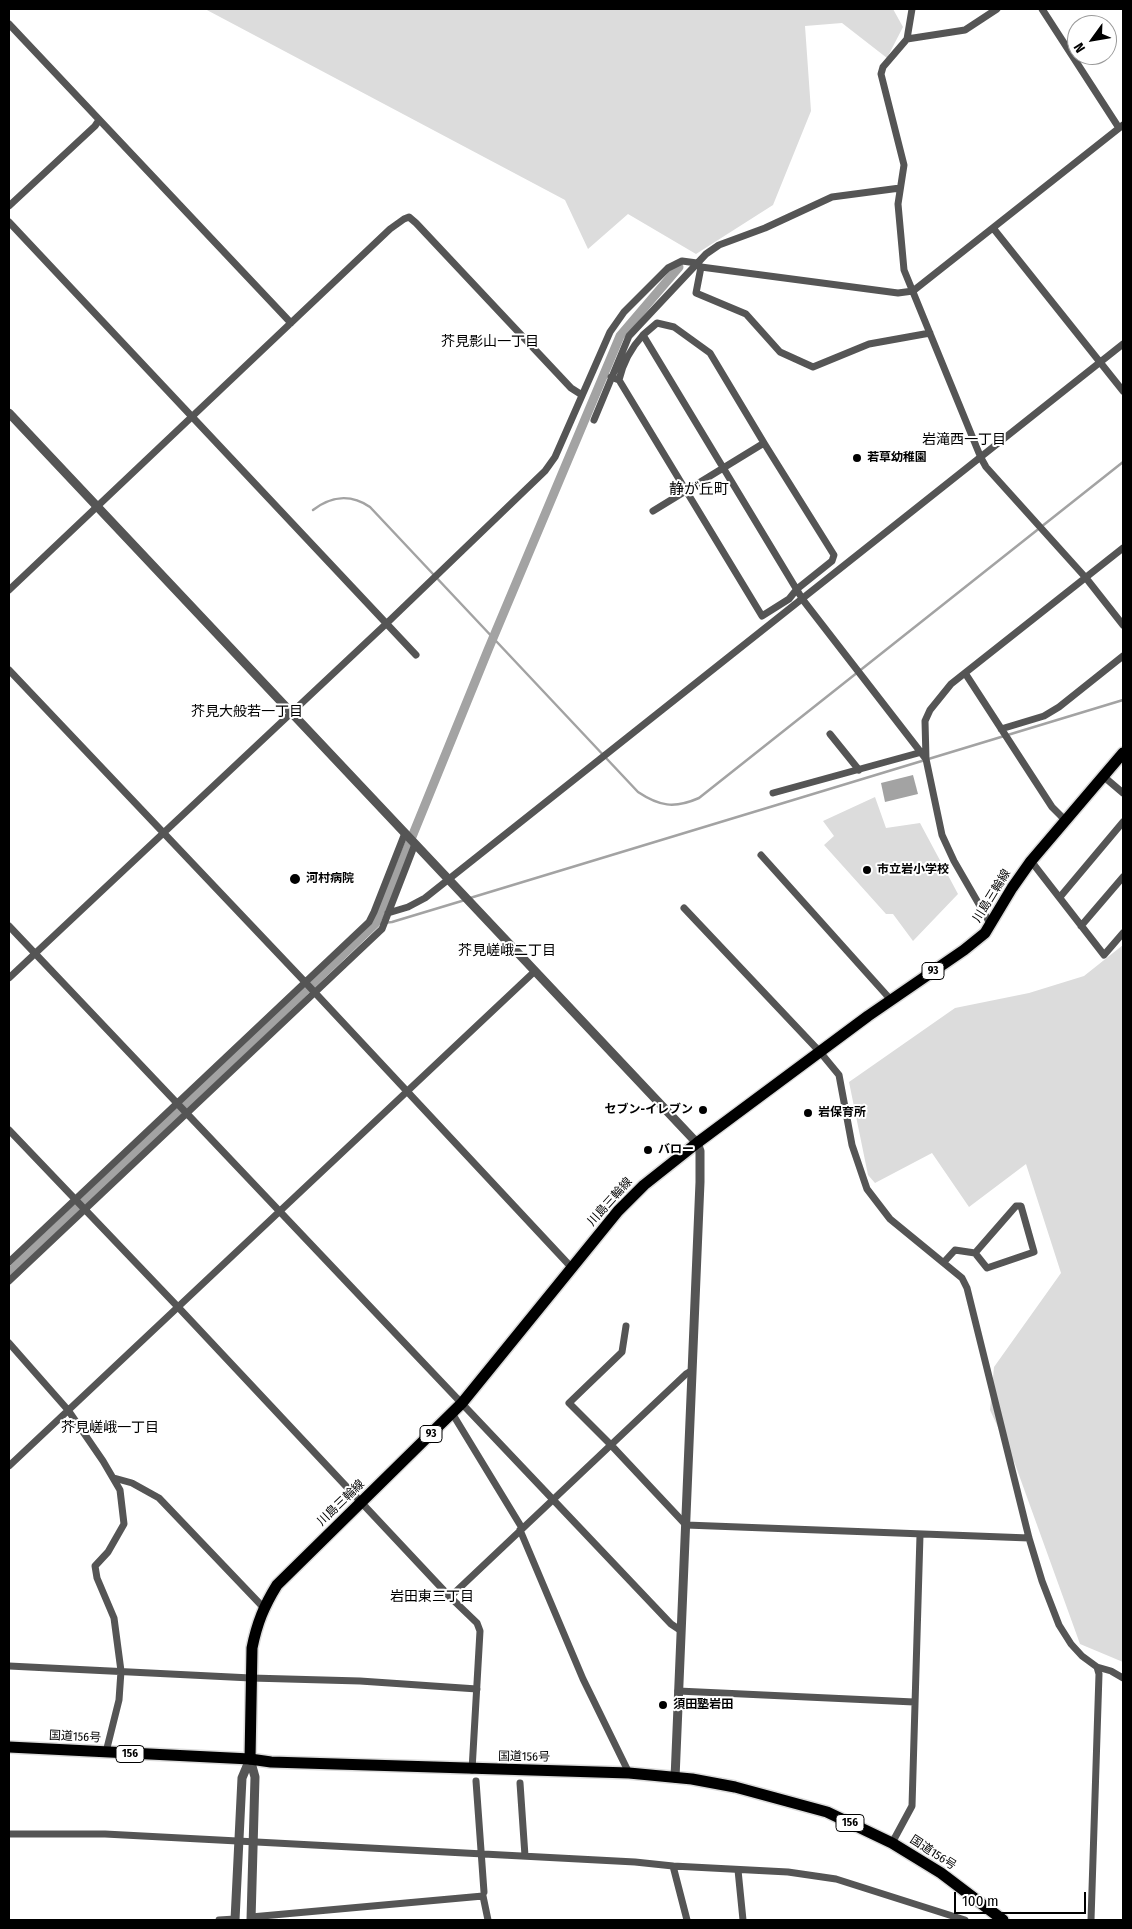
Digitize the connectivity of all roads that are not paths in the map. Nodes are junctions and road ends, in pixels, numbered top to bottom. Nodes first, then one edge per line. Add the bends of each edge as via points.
1 (912, 9) edge
2 (997, 9) edge
3 (1042, 9) edge
4 (9, 24) edge
5 (907, 39) junction
6 (99, 120) junction
7 (1121, 126) edge
8 (900, 188) junction
9 (9, 206) edge
10 (9, 222) edge
11 (994, 228) junction
12 (699, 265) junction
13 (913, 291) junction
14 (290, 323) junction
15 (930, 333) junction
16 (643, 335) junction
17 (1123, 344) edge
18 (1100, 362) junction
19 (611, 377) junction
20 (619, 380) junction
21 (1123, 391) edge
22 (582, 394) junction
23 (9, 413) edge
24 (192, 417) junction
25 (594, 420) dead end
26 (764, 443) junction
27 (981, 458) junction
28 (724, 468) junction
29 (686, 491) junction
30 (97, 507) junction
31 (653, 511) dead end
32 (1123, 548) edge
33 (1086, 578) junction
34 (797, 589) junction
35 (9, 590) edge
36 (803, 600) junction
37 (387, 623) junction
38 (1123, 626) edge
39 (416, 655) dead end
40 (1123, 656) edge
41 (9, 670) edge
42 (965, 673) junction
43 (292, 712) junction
44 (1001, 729) junction
45 (830, 734) dead end
46 (1123, 753) edge
47 (924, 755) junction
48 (859, 770) junction
49 (1103, 776) junction
50 (773, 793) dead end
51 (1123, 793) edge
52 (1065, 820) junction
53 (1123, 822) edge
54 (405, 833) junction
55 (162, 834) junction
56 (416, 844) junction
57 (761, 856) dead end
58 (1031, 861) junction
59 (1123, 876) edge
60 (449, 879) junction
61 (1060, 897) junction
62 (684, 908) dead end
63 (388, 913) junction
64 (991, 925) junction
65 (9, 926) edge
66 (1081, 926) junction
67 (1123, 933) edge
68 (35, 954) junction
69 (535, 971) junction
70 (9, 978) edge
71 (305, 982) junction
72 (314, 993) junction
73 (891, 1000) junction
74 (820, 1052) junction
75 (407, 1091) junction
76 (176, 1103) junction
77 (186, 1114) junction
78 (9, 1130) edge
79 (697, 1143) junction
80 (75, 1199) junction
81 (86, 1209) junction
82 (280, 1212) junction
83 (975, 1253) junction
84 (9, 1262) edge
85 (944, 1262) junction
86 (572, 1268) junction
87 (9, 1281) edge
88 (178, 1307) junction
89 (626, 1326) dead end
90 (9, 1343) edge
91 (691, 1371) junction
92 (462, 1403) junction
93 (68, 1410) junction
94 (452, 1412) junction
95 (611, 1445) junction
96 (9, 1466) edge
97 (114, 1478) junction
98 (552, 1500) junction
99 (362, 1503) junction
100 (686, 1525) junction
101 (521, 1529) junction
102 (920, 1535) junction
103 (1029, 1538) junction
104 (450, 1597) junction
105 (263, 1608) junction
106 (680, 1630) junction
107 (9, 1666) edge
108 (1097, 1667) junction
109 (121, 1671) junction
110 (250, 1678) junction
111 (1123, 1678) edge
112 (477, 1689) junction
113 (678, 1692) junction
114 (914, 1702) junction
115 (9, 1748) edge
116 (106, 1752) junction
117 (250, 1759) junction
118 (472, 1770) junction
119 (629, 1774) junction
120 (674, 1778) junction
121 (476, 1781) dead end
122 (520, 1783) dead end
123 (9, 1834) edge
124 (239, 1841) junction
125 (252, 1842) junction
126 (892, 1843) junction
127 (481, 1854) junction
128 (525, 1856) junction
129 (673, 1866) junction
130 (738, 1870) junction
131 (484, 1892) dead end
132 (235, 1919) edge
133 (251, 1919) edge
134 (219, 1920) edge
135 (488, 1920) edge
136 (687, 1920) edge
137 (743, 1920) edge
138 (965, 1920) edge
139 (1003, 1920) edge
140 (1091, 1920) edge

1 - 5 street
2 - 5 street via 965,30
3 - 7 street
4 - 6 street
5 - 8 street via 883,67 881,74 904,165
6 - 9 street
6 - 14 street
7 - 11 street
8 - 12 street via 832,197 719,245
8 - 13 street via 901,252
10 - 24 street
11 - 13 street
11 - 18 street
12 - 13 street via 898,293
12 - 15 street via 696,293 746,314 780,352 813,368 869,344
12 - 19 street via 629,336
12 - 22 street via 682,261 668,268 624,312 610,332
13 - 15 street
14 - 22 street via 390,229 409,217 571,388
14 - 24 street
15 - 27 street
16 - 20 street via 623,365
16 - 26 street via 657,323 674,327 710,353
16 - 28 street
17 - 18 street
18 - 21 street
18 - 27 street
19 - 20 street
19 - 25 street
20 - 29 street
22 - 37 street via 555,457 545,471
23 - 30 street
24 - 30 street
24 - 37 street
26 - 28 street
26 - 34 street via 834,556
27 - 33 street
27 - 36 street
28 - 29 street
28 - 34 street
29 - 31 street
29 - 34 street via 762,616 789,599
30 - 35 street
30 - 43 street
32 - 33 street
33 - 38 street
33 - 42 street
34 - 36 street
36 - 47 street
36 - 60 street
37 - 39 street
37 - 43 street
40 - 44 street via 1044,716
41 - 55 street
42 - 44 street
42 - 47 street via 951,684 930,710 926,721
43 - 54 street
43 - 55 street
44 - 52 street via 1052,807
45 - 48 street
46 - 49 main road, 川島三輪線 / 93
47 - 48 street
47 - 64 street via 942,835
48 - 50 street
49 - 51 street
49 - 52 main road, 川島三輪線 / 93
52 - 58 main road, 川島三輪線 / 93
53 - 61 street
54 - 56 street
54 - 71 street via 369,922
55 - 68 street
55 - 71 street
56 - 60 street
56 - 63 street
57 - 73 street
58 - 61 street
58 - 64 main road, 川島三輪線 / 93
59 - 66 street
60 - 63 street via 425,898
60 - 69 street
61 - 66 street
62 - 74 street
63 - 72 street via 382,929
64 - 73 main road, 川島三輪線 / 93 via 964,950
65 - 68 street
66 - 67 street via 1104,955
68 - 70 street
68 - 76 street
69 - 75 street
69 - 79 street
71 - 72 street
71 - 76 street
72 - 75 street
72 - 77 street
73 - 74 main road, 川島三輪線 / 93
74 - 79 main road, 川島三輪線 / 93
74 - 85 street via 839,1075 852,1144 867,1189 890,1219
75 - 82 street
75 - 86 street
76 - 77 street
76 - 80 street
77 - 81 street
77 - 82 street
78 - 80 street
79 - 86 main road, 川島三輪線 / 93 via 644,1185 618,1211
79 - 91 street via 700,1182
80 - 81 street
80 - 84 street
81 - 87 street
81 - 88 street
82 - 88 street
82 - 92 street
83 - 83 street via 1016,1206 1021,1206 1034,1252 987,1268
83 - 85 street via 955,1250
85 - 103 street via 962,1278 967,1288
86 - 92 main road, 川島三輪線 / 93
88 - 93 street
88 - 99 street
89 - 95 street via 622,1352 569,1403
90 - 93 street
91 - 95 street
91 - 100 street
92 - 94 main road, 川島三輪線 / 93
92 - 98 street
93 - 96 street
93 - 97 street
94 - 99 main road, 川島三輪線 / 93
94 - 101 street
95 - 98 street
95 - 100 street
97 - 105 street via 132,1483 159,1498
97 - 109 street via 120,1490 124,1524 108,1552 95,1566 114,1618
98 - 101 street
98 - 106 street
99 - 104 street
99 - 105 main road, 川島三輪線 / 93 via 278,1585
100 - 102 street
100 - 106 street
101 - 104 street
101 - 119 street via 583,1679
102 - 103 street
102 - 114 street
103 - 108 street via 1059,1625 1071,1644
104 - 112 street via 477,1623 480,1631
105 - 110 main road, 川島三輪線 / 93 via 255,1631
106 - 113 street
107 - 109 street
108 - 111 street via 1111,1670
108 - 140 street
109 - 110 street
109 - 116 street via 119,1700
110 - 112 street
110 - 117 main road, 川島三輪線 / 93
112 - 118 street
113 - 114 street
113 - 120 street
114 - 126 street via 912,1806
115 - 116 main road, 国道156号 / 156
116 - 117 main road, 国道156号 / 156
117 - 118 main road, 国道156号 / 156
117 - 124 street via 242,1778
117 - 125 street via 255,1777
118 - 119 main road, 国道156号 / 156
119 - 120 main road, 国道156号 / 156
120 - 126 main road, 国道156号 / 156 via 735,1787 827,1812
121 - 127 street
122 - 128 street
123 - 124 street via 105,1834
124 - 125 street
124 - 132 street
125 - 127 street
125 - 133 street
126 - 139 main road, 国道156号 / 156
127 - 128 street
127 - 131 street
128 - 129 street
129 - 130 street
129 - 136 street
130 - 137 street
130 - 138 street via 788,1872 836,1879
132 - 134 street
133 - 135 street via 483,1896

